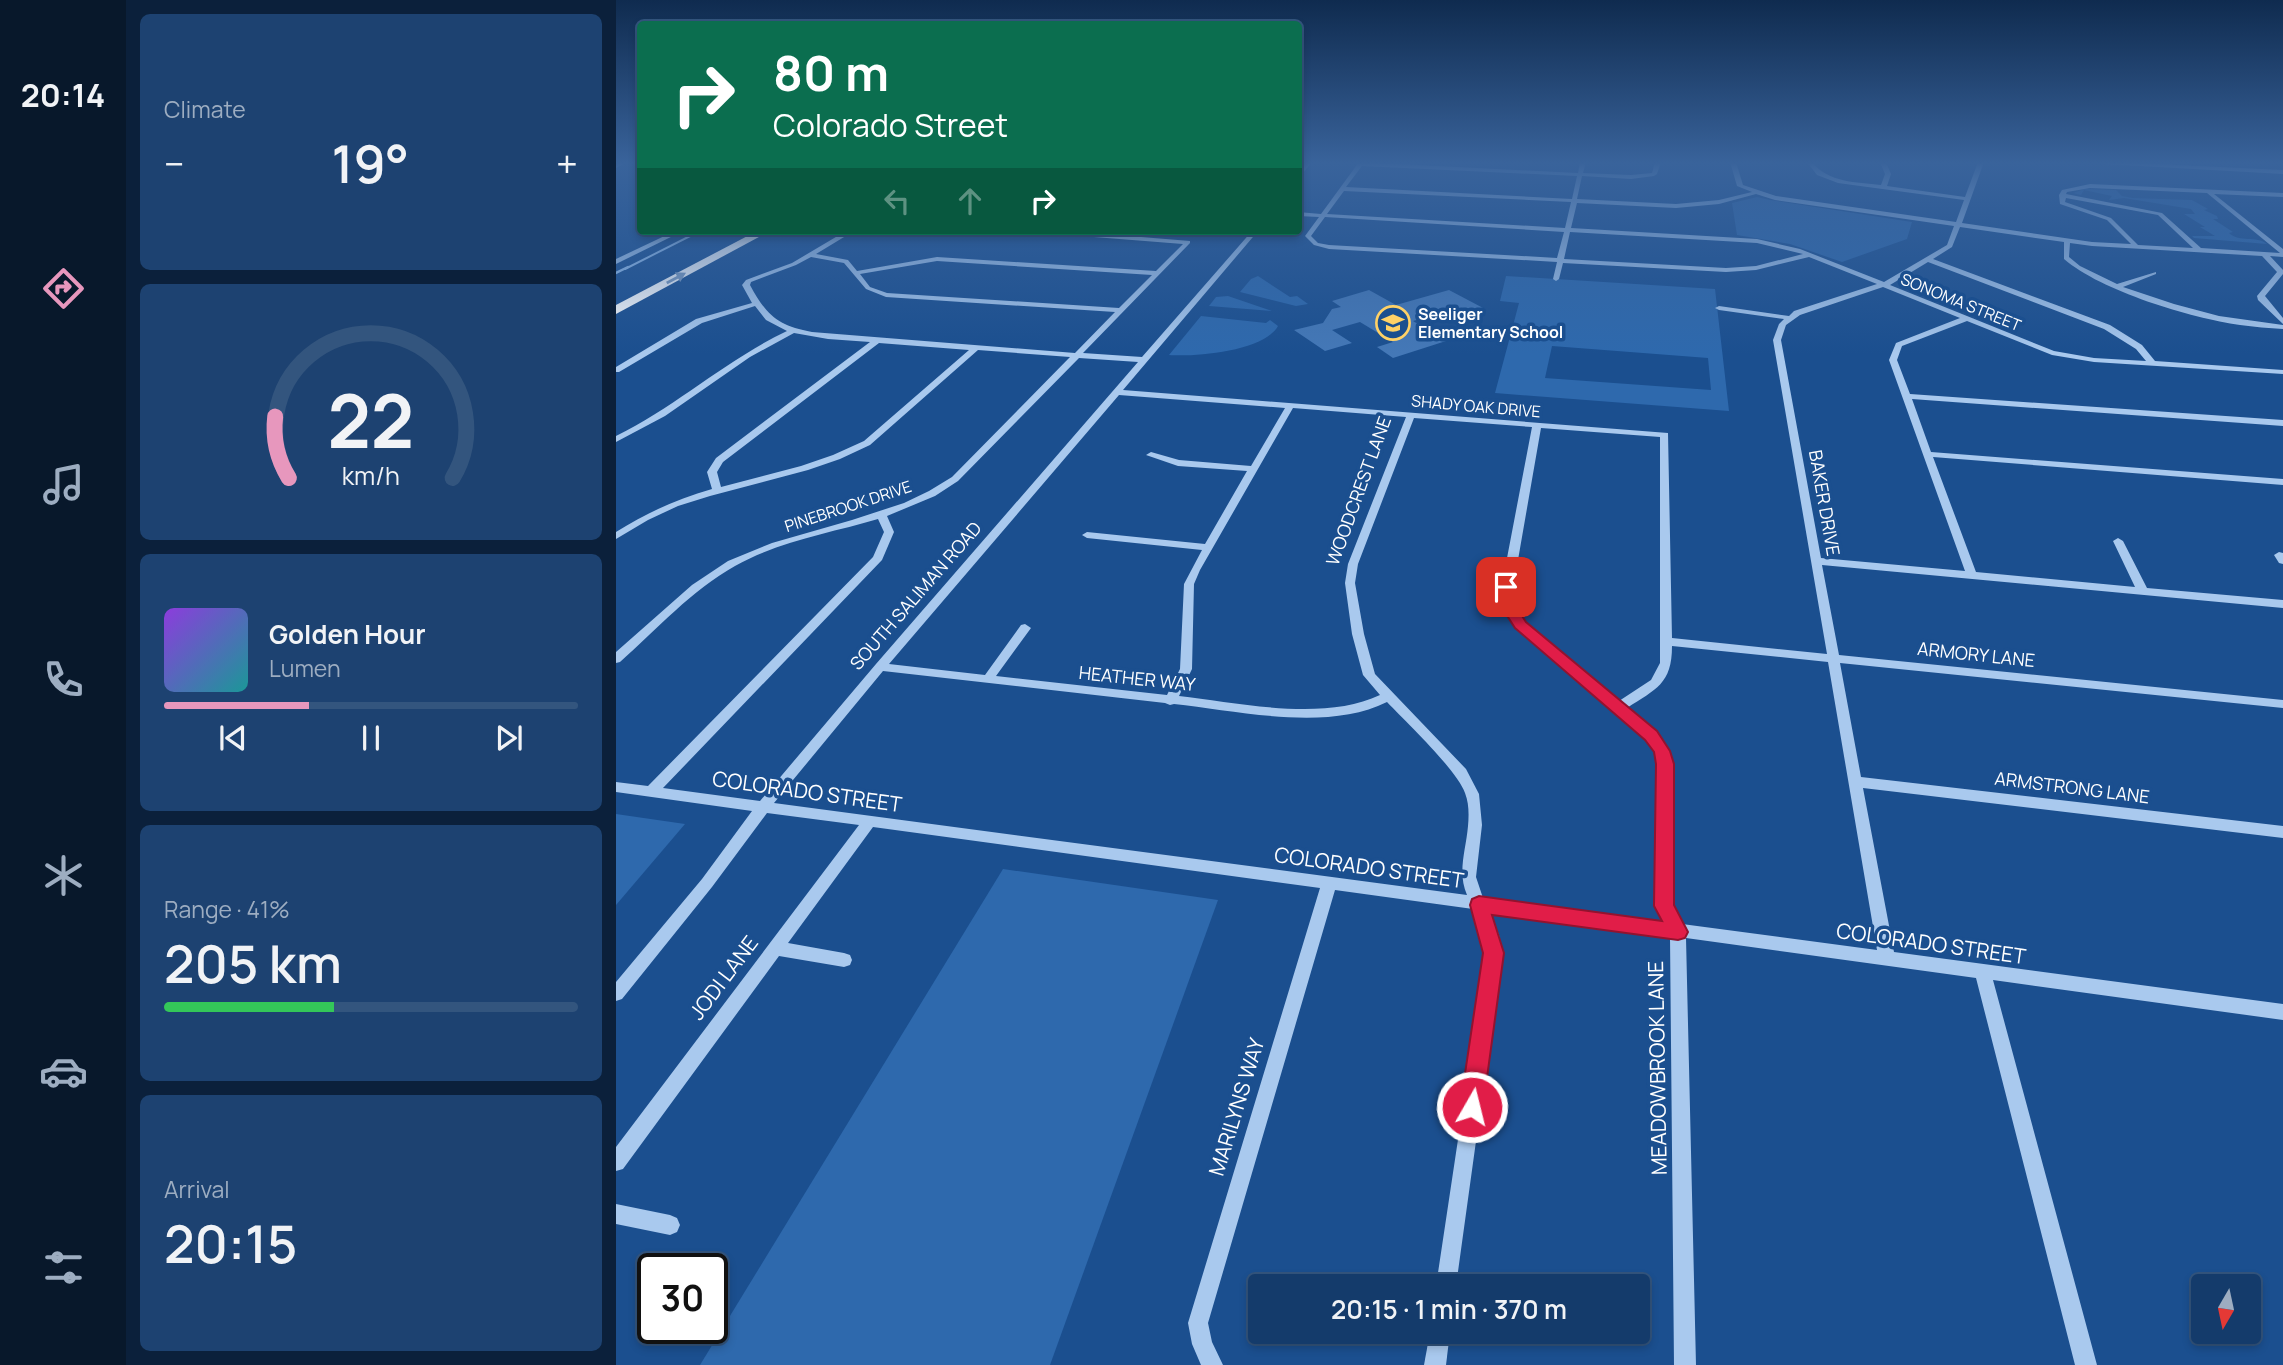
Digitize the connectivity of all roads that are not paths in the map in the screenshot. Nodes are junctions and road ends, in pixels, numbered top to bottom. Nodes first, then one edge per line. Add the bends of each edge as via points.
1 (1958, 225) edge
2 (1315, 226) edge
3 (1509, 226) edge
4 (1567, 226) edge
5 (1963, 226) edge
6 (2117, 226) edge
7 (2173, 226) edge
8 (2249, 226) edge
9 (1566, 229) junction
10 (673, 235) edge
11 (730, 235) edge
12 (757, 235) edge
13 (844, 235) edge
14 (1130, 235) edge
15 (1252, 235) edge
16 (2067, 241) junction
17 (2137, 247) junction
18 (2199, 250) junction
19 (2264, 254) junction
20 (2283, 254) edge
21 (811, 255) junction
22 (1809, 255) junction
23 (1929, 260) junction
24 (1559, 261) junction
25 (616, 262) edge
26 (855, 273) junction
27 (1156, 273) junction
28 (2154, 273) dead end
29 (1556, 279) dead end
30 (1883, 285) junction
31 (2118, 286) junction
32 (616, 295) edge
33 (755, 304) junction
34 (1719, 308) dead end
35 (616, 310) edge
36 (1120, 310) junction
37 (1790, 318) junction
38 (1965, 319) junction
39 (2283, 324) edge
40 (793, 331) junction
41 (878, 340) junction
42 (977, 347) junction
43 (1076, 355) junction
44 (1144, 360) junction
45 (2152, 363) junction
46 (616, 370) edge
47 (2283, 372) edge
48 (1116, 392) junction
49 (1907, 396) junction
50 (1290, 405) junction
51 (1411, 415) junction
52 (2283, 424) edge
53 (1537, 426) junction
54 (616, 439) edge
55 (1927, 454) junction
56 (1151, 455) dead end
57 (1253, 469) junction
58 (2283, 482) edge
59 (717, 492) junction
60 (880, 513) junction
61 (616, 536) edge
62 (1087, 536) dead end
63 (2118, 541) dead end
64 (1208, 547) junction
65 (1817, 561) junction
66 (1972, 575) junction
67 (2143, 590) junction
68 (2283, 604) edge
69 (1024, 628) dead end
70 (1665, 641) junction
71 (1833, 658) junction
72 (616, 659) edge
73 (880, 667) junction
74 (987, 680) junction
75 (1388, 696) junction
76 (1170, 701) junction
77 (2283, 704) edge
78 (1619, 707) junction
79 (1857, 782) junction
80 (616, 787) edge
81 (651, 792) junction
82 (763, 807) junction
83 (869, 822) junction
84 (2283, 832) edge
85 (1329, 884) junction
86 (1479, 905) junction
87 (1678, 932) junction
88 (775, 948) junction
89 (844, 960) dead end
90 (1887, 960) junction
91 (1983, 972) junction
92 (616, 994) edge
93 (2283, 1012) edge
94 (616, 1162) edge
95 (616, 1214) edge
96 (670, 1225) dead end
97 (1448, 1274) edge
98 (1438, 1344) edge
99 (1212, 1365) edge
100 (1435, 1365) edge
101 (1685, 1365) edge
102 (2086, 1365) edge

1 - 23 street via 1950,246
2 - 24 street via 1310,240 1329,247
3 - 9 street, SONOMA STREET
4 - 9 street
5 - 16 street
6 - 17 street
7 - 18 street
8 - 20 street
9 - 22 street, SONOMA STREET via 1744,239
9 - 24 street
10 - 25 street
11 - 32 highway
35 -> 12 highway
13 - 21 street
14 - 27 street, PINEBROOK DRIVE via 1188,242
15 - 44 street, SOUTH SALIMAN ROAD
16 - 17 street
16 - 31 street via 2070,264
17 - 18 street
18 - 19 street
19 - 20 street
19 - 39 street via 2281,272 2262,300
21 - 26 street via 846,261
21 - 33 street via 751,279 746,285
22 - 24 street via 1726,270
22 - 30 street, SONOMA STREET
23 - 30 street
23 - 45 street via 2106,327 2139,347
24 - 29 street
26 - 27 street via 937,259
26 - 36 street via 870,290 886,295
27 - 36 street, PINEBROOK DRIVE
28 - 31 street
30 - 37 street via 1813,306
30 - 38 street, SONOMA STREET
31 - 39 street via 2217,319
33 - 40 street via 768,320
33 - 46 street via 699,321
34 - 37 street
36 - 43 street, PINEBROOK DRIVE
37 - 65 street, BAKER DRIVE via 1777,340
38 - 45 street, SONOMA STREET via 2052,353
38 - 49 street via 1899,345 1894,360
40 - 41 street
40 - 54 street
41 - 42 street
41 - 59 street via 719,460 712,472
42 - 43 street
42 - 59 street via 867,443 839,458
43 - 44 street
43 - 60 street, PINEBROOK DRIVE via 955,479 928,496
44 - 48 street, SOUTH SALIMAN ROAD
45 - 47 street, SONOMA STREET
48 - 50 street, SHADY OAK DRIVE
48 - 73 street, SOUTH SALIMAN ROAD
49 - 52 street
49 - 55 street
50 - 51 street, SHADY OAK DRIVE
50 - 57 street
51 - 53 street, SHADY OAK DRIVE
51 - 75 street, WOODCREST LANE via 1353,564 1350,583 1365,665
53 - 70 street, SHADY OAK DRIVE via 1665,435
53 - 78 street, MEADOWBROOK LANE via 1505,600 1520,625
55 - 58 street
55 - 66 street
56 - 57 street via 1178,463
57 - 64 street
59 - 61 street via 674,504
60 - 72 street, PINEBROOK DRIVE via 730,564
60 - 81 street via 889,532 878,558
62 - 64 street
63 - 67 street
64 - 76 street via 1189,584 1186,669
65 - 66 street
65 - 71 street, BAKER DRIVE
66 - 67 street
67 - 68 street
69 - 74 street
70 - 71 street, ARMORY LANE
70 - 78 street via 1661,677
71 - 77 street, ARMORY LANE
71 - 79 street, BAKER DRIVE
73 - 74 street, HEATHER WAY
73 - 82 street, SOUTH SALIMAN ROAD
74 - 76 street, HEATHER WAY
75 - 76 street, HEATHER WAY via 1370,705 1310,715
75 - 86 street, WOODCREST LANE via 1472,788 1478,814 1467,879
78 - 87 street, MEADOWBROOK LANE via 1662,751 1664,906
79 - 84 street, ARMSTRONG LANE
79 - 90 street, BAKER DRIVE
80 - 81 street, COLORADO STREET
81 - 82 street, COLORADO STREET
82 - 83 street, COLORADO STREET
82 - 92 street, SOUTH SALIMAN ROAD
83 - 85 street, COLORADO STREET
83 - 88 street, JODI LANE
85 - 86 street, COLORADO STREET
85 - 99 street, MARILYNS WAY via 1198,1323
86 - 87 street, COLORADO STREET
86 - 97 street, WOODCREST LANE via 1494,953
87 - 90 street, COLORADO STREET
87 - 101 street, MEADOWBROOK LANE
88 - 89 street
88 - 94 street, JODI LANE
90 - 91 street, COLORADO STREET
91 - 93 street, COLORADO STREET
91 - 102 street
95 - 96 street
98 - 100 street

